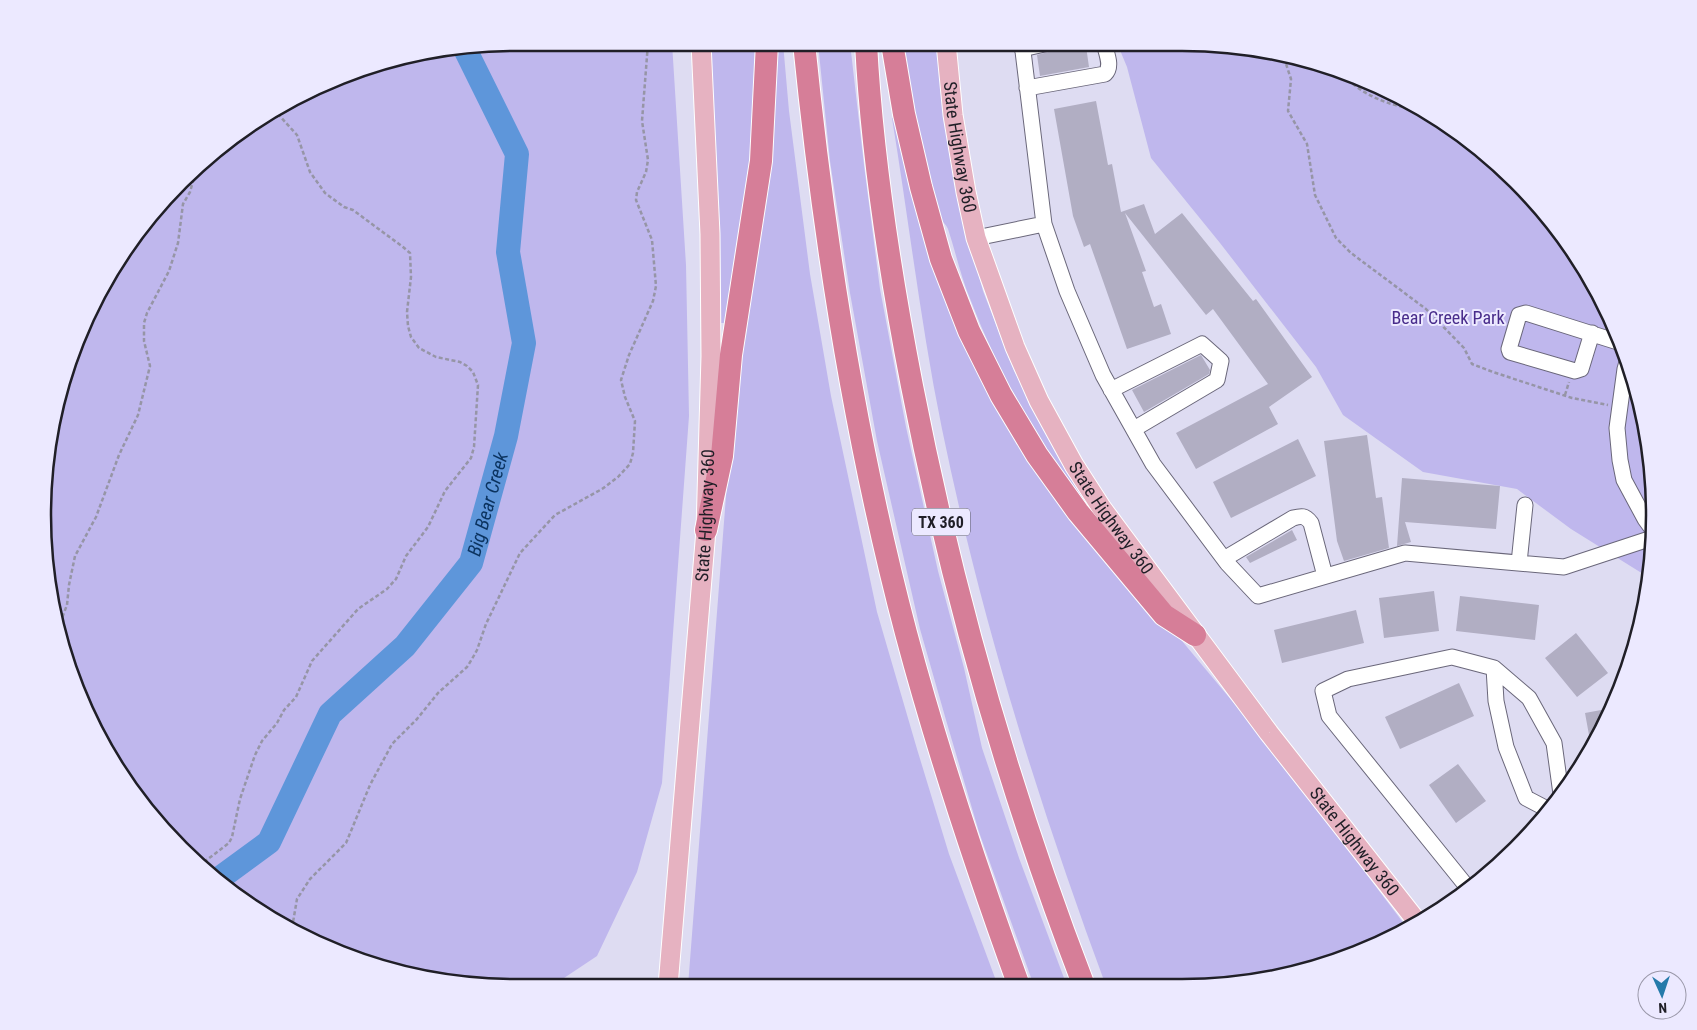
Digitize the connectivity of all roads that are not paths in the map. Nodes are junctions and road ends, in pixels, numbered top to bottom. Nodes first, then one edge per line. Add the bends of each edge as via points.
1 (701, 51) edge
2 (767, 51) edge
3 (805, 51) edge
4 (866, 51) edge
5 (893, 51) edge
6 (947, 51) edge
7 (1023, 51) edge
8 (1106, 51) edge
9 (1027, 88) junction
10 (1044, 224) junction
11 (976, 238) junction
12 (1592, 333) junction
13 (1611, 339) edge
14 (1623, 374) edge
15 (1111, 390) junction
16 (1134, 429) junction
17 (1525, 505) dead end
18 (1646, 521) edge
19 (706, 530) junction
20 (1645, 540) edge
21 (1224, 559) junction
22 (1519, 563) junction
23 (1325, 576) junction
24 (1195, 635) junction
25 (1494, 668) junction
26 (1560, 784) edge
27 (1542, 807) edge
28 (1464, 883) edge
29 (1415, 917) edge
30 (669, 967) junction
31 (663, 979) edge
32 (668, 979) edge
33 (1017, 979) edge
34 (1081, 979) edge

1 - 19 main road, State Highway 360 via 710,243 711,356
2 - 19 highway via 761,161 731,355 722,456
3 - 33 highway via 814,145 843,343 883,538 932,725
4 - 34 highway, TX 360 via 870,110 889,258 944,539 998,740
5 - 24 highway via 918,178 941,259 969,331 1001,395 1037,455 1078,512 1164,615
6 - 11 main road, State Highway 360 via 953,115
7 - 9 street
8 - 9 street via 1109,66 1105,74
9 - 10 street
10 - 11 street
10 - 15 street via 1067,291
11 - 24 main road, State Highway 360 via 1015,347 1039,401 1074,465
12 - 12 street via 1580,369 1576,371 1510,352 1509,349 1519,315 1526,313
12 - 13 street
14 - 18 street via 1617,428 1620,460 1624,480
15 - 16 street
15 - 16 street via 1202,344 1221,361 1217,380
16 - 21 street via 1153,464
17 - 22 street
19 - 30 main road, State Highway 360
20 - 22 street via 1564,567
21 - 23 street via 1258,596
21 - 23 street via 1292,518 1301,516 1311,523
22 - 23 street via 1405,554
24 - 29 main road, State Highway 360 via 1268,733
25 - 26 street via 1529,698 1554,743
25 - 27 street via 1496,701 1506,747 1526,798
25 - 28 street via 1452,657 1348,679 1323,691 1329,716
30 - 31 main road
30 - 32 main road, State Highway 360

